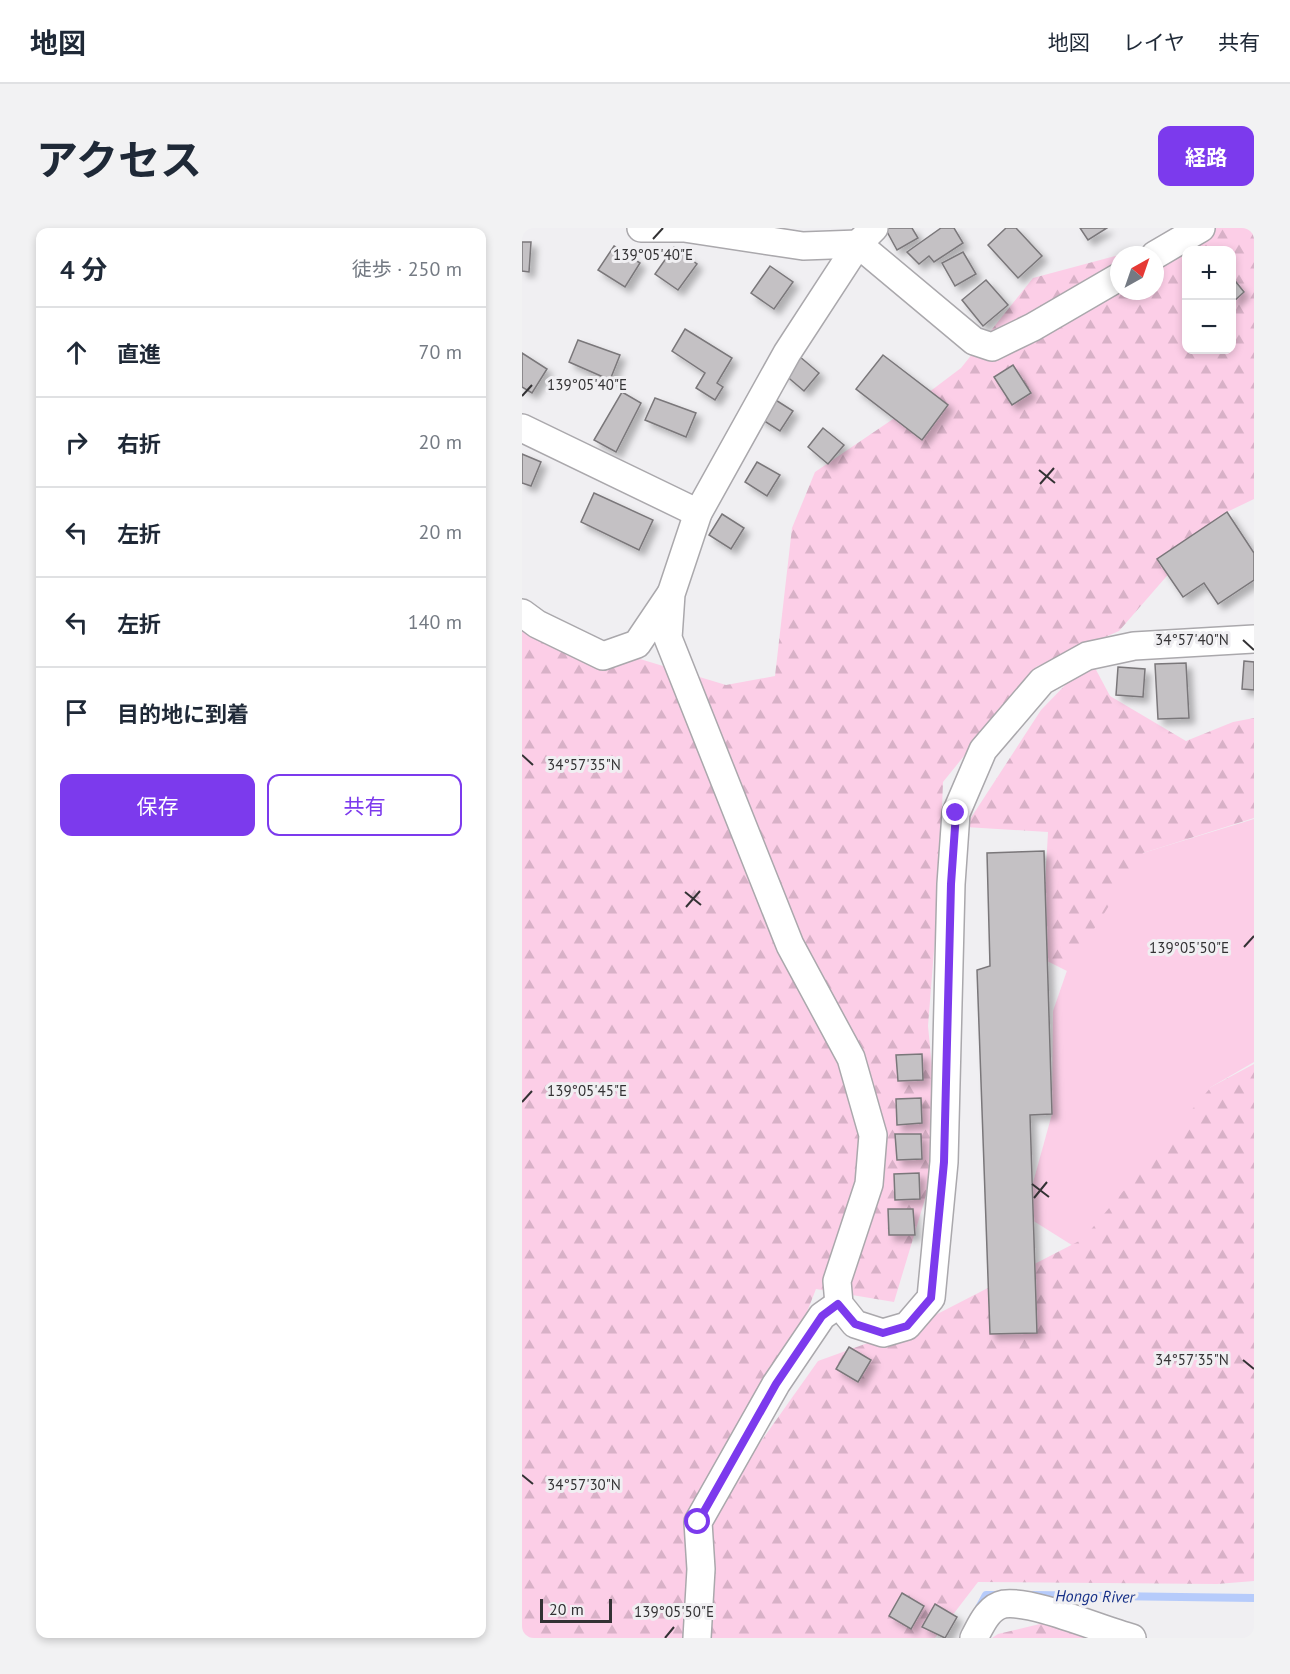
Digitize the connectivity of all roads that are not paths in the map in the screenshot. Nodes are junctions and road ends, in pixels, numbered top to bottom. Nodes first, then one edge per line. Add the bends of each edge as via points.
1 (641, 228) edge
2 (1201, 228) edge
3 (866, 236) edge
4 (1164, 250) edge
5 (1110, 282) edge
6 (522, 428) edge
7 (698, 513) junction
8 (671, 594) junction
9 (522, 613) edge
10 (1254, 639) edge
11 (838, 1304) junction
12 (697, 1638) edge
13 (974, 1638) edge
14 (1132, 1638) edge

1 - 3 street via 684,228 803,246
2 - 4 street
3 - 5 street via 974,341 992,347
3 - 7 street via 787,353
6 - 7 street
7 - 8 street
8 - 9 street via 637,644 603,656
8 - 11 street via 668,638 790,945 851,1058 873,1136 869,1184 837,1281
10 - 11 street via 1134,646 1087,656 1042,681 983,750 956,813 944,1162 931,1298 907,1326 883,1333 855,1324
11 - 12 street via 822,1316 776,1384 698,1522
13 - 14 street via 984,1616 1003,1604 1027,1605

